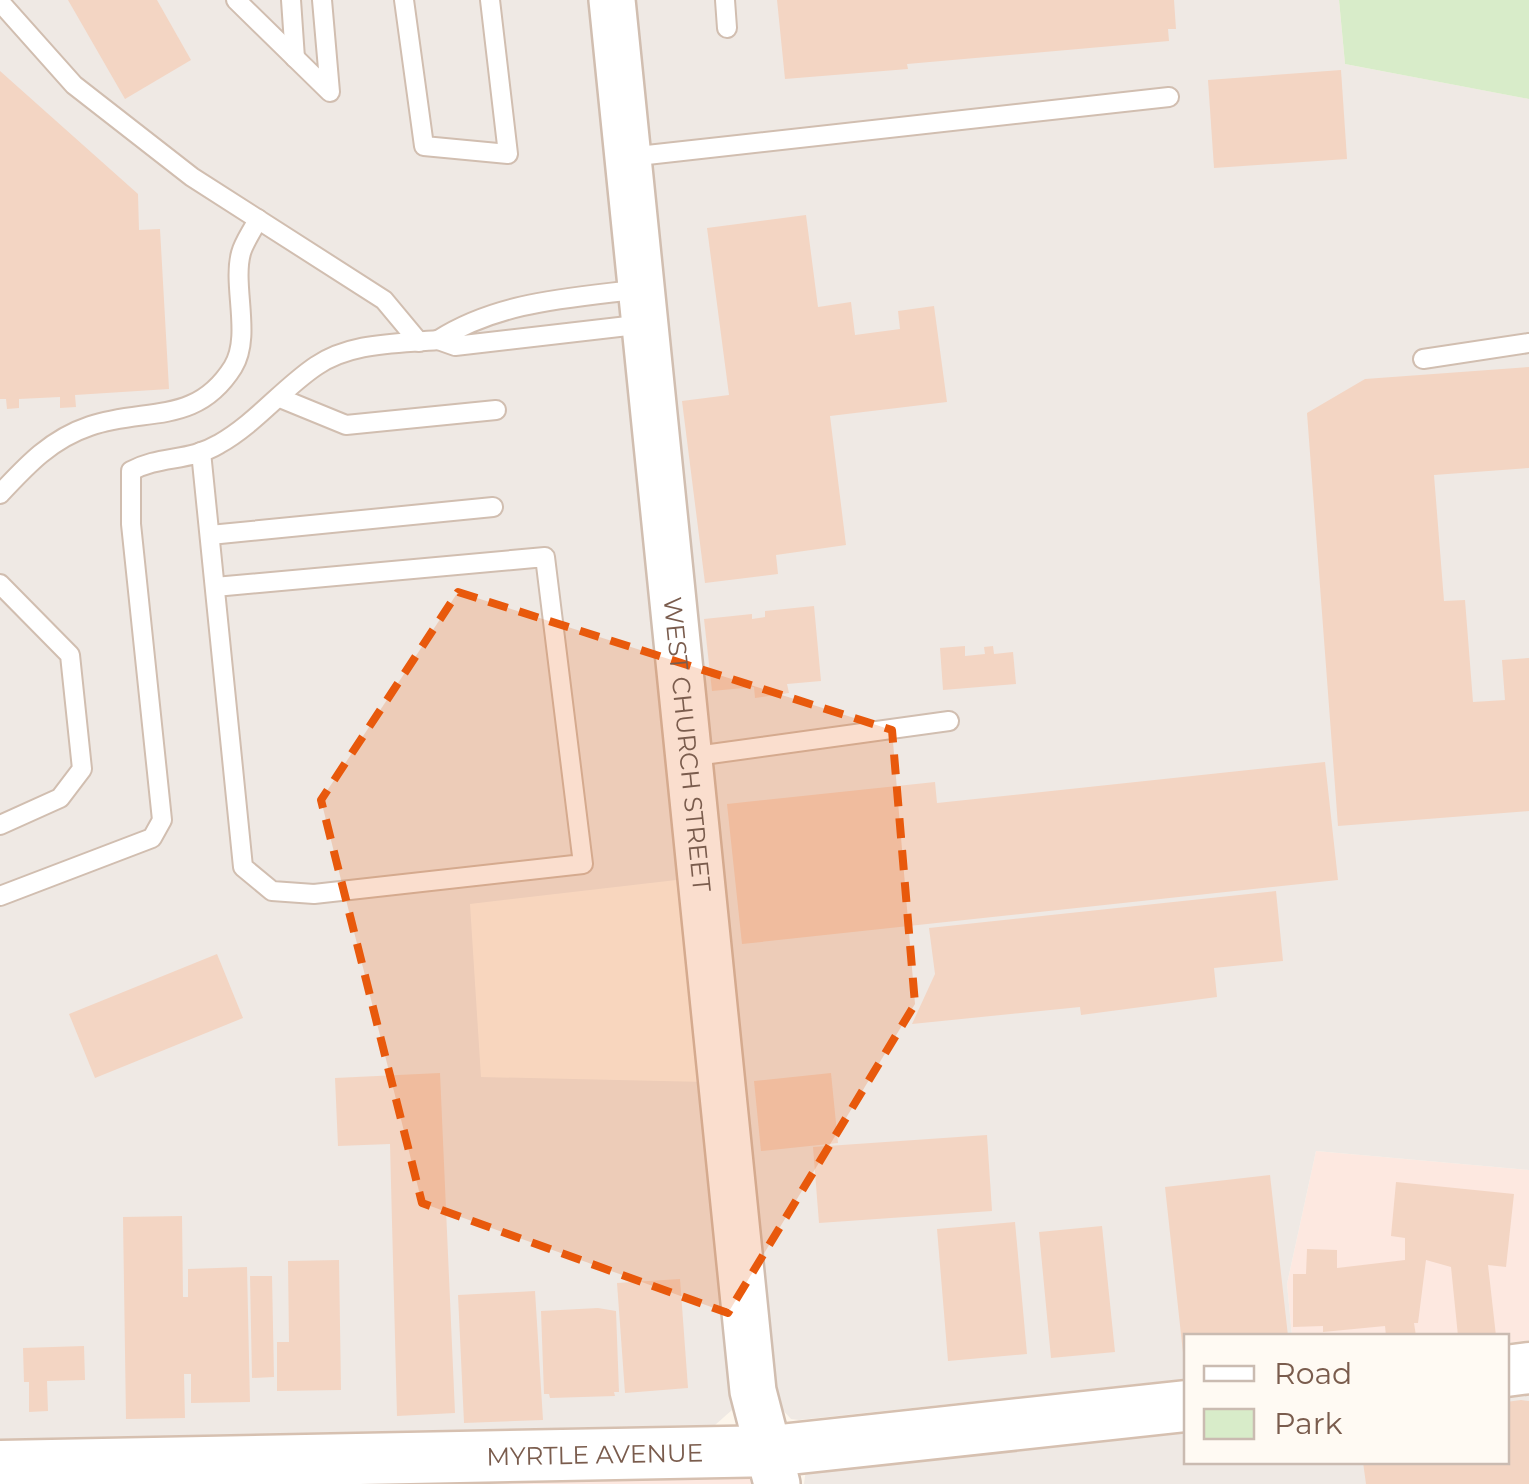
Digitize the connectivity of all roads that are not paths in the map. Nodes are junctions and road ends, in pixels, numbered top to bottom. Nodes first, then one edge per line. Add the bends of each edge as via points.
1 (236, 0) edge
2 (291, 0) edge
3 (322, 0) edge
4 (404, 0) edge
5 (490, 0) edge
6 (612, 0) edge
7 (725, 0) edge
8 (0, 2) edge
9 (255, 9) edge
10 (727, 28) dead end
11 (295, 58) junction
12 (1169, 97) dead end
13 (628, 157) junction
14 (258, 220) junction
15 (644, 307) junction
16 (428, 341) junction
17 (1529, 343) edge
18 (1423, 359) dead end
19 (280, 398) junction
20 (496, 410) dead end
21 (201, 452) junction
22 (0, 494) edge
23 (493, 508) dead end
24 (210, 535) junction
25 (0, 584) edge
26 (215, 587) junction
27 (950, 721) dead end
28 (689, 757) junction
29 (1, 823) edge
30 (0, 896) edge
31 (1184, 1406) edge
32 (0, 1466) edge
33 (774, 1468) edge

1 - 9 lane
2 - 11 lane
3 - 11 lane via 330,92
4 - 5 lane via 424,146 508,154
6 - 13 street, WEST CHURCH STREET
7 - 10 lane
8 - 14 lane via 74,85
9 - 11 lane
12 - 13 lane
13 - 15 street, WEST CHURCH STREET
14 - 16 lane via 384,300
14 - 22 lane via 240,254 236,363 216,388 170,413 92,425 67,436 40,452
15 - 16 lane via 455,346
15 - 16 lane via 518,305
15 - 28 street, WEST CHURCH STREET
16 - 19 lane via 352,349 317,366
17 - 18 lane
19 - 20 lane via 346,425
19 - 21 lane via 254,422
21 - 24 lane
21 - 30 lane via 150,460 131,471 162,820 152,838
23 - 24 lane
24 - 26 lane
25 - 29 lane via 70,655 82,769 60,798
26 - 26 lane via 544,556 583,864 314,894 272,891 243,867
27 - 28 lane
28 - 33 street, WEST CHURCH STREET via 753,1391
31 - 33 main road, MYRTLE AVENUE
32 - 33 main road, MYRTLE AVENUE

